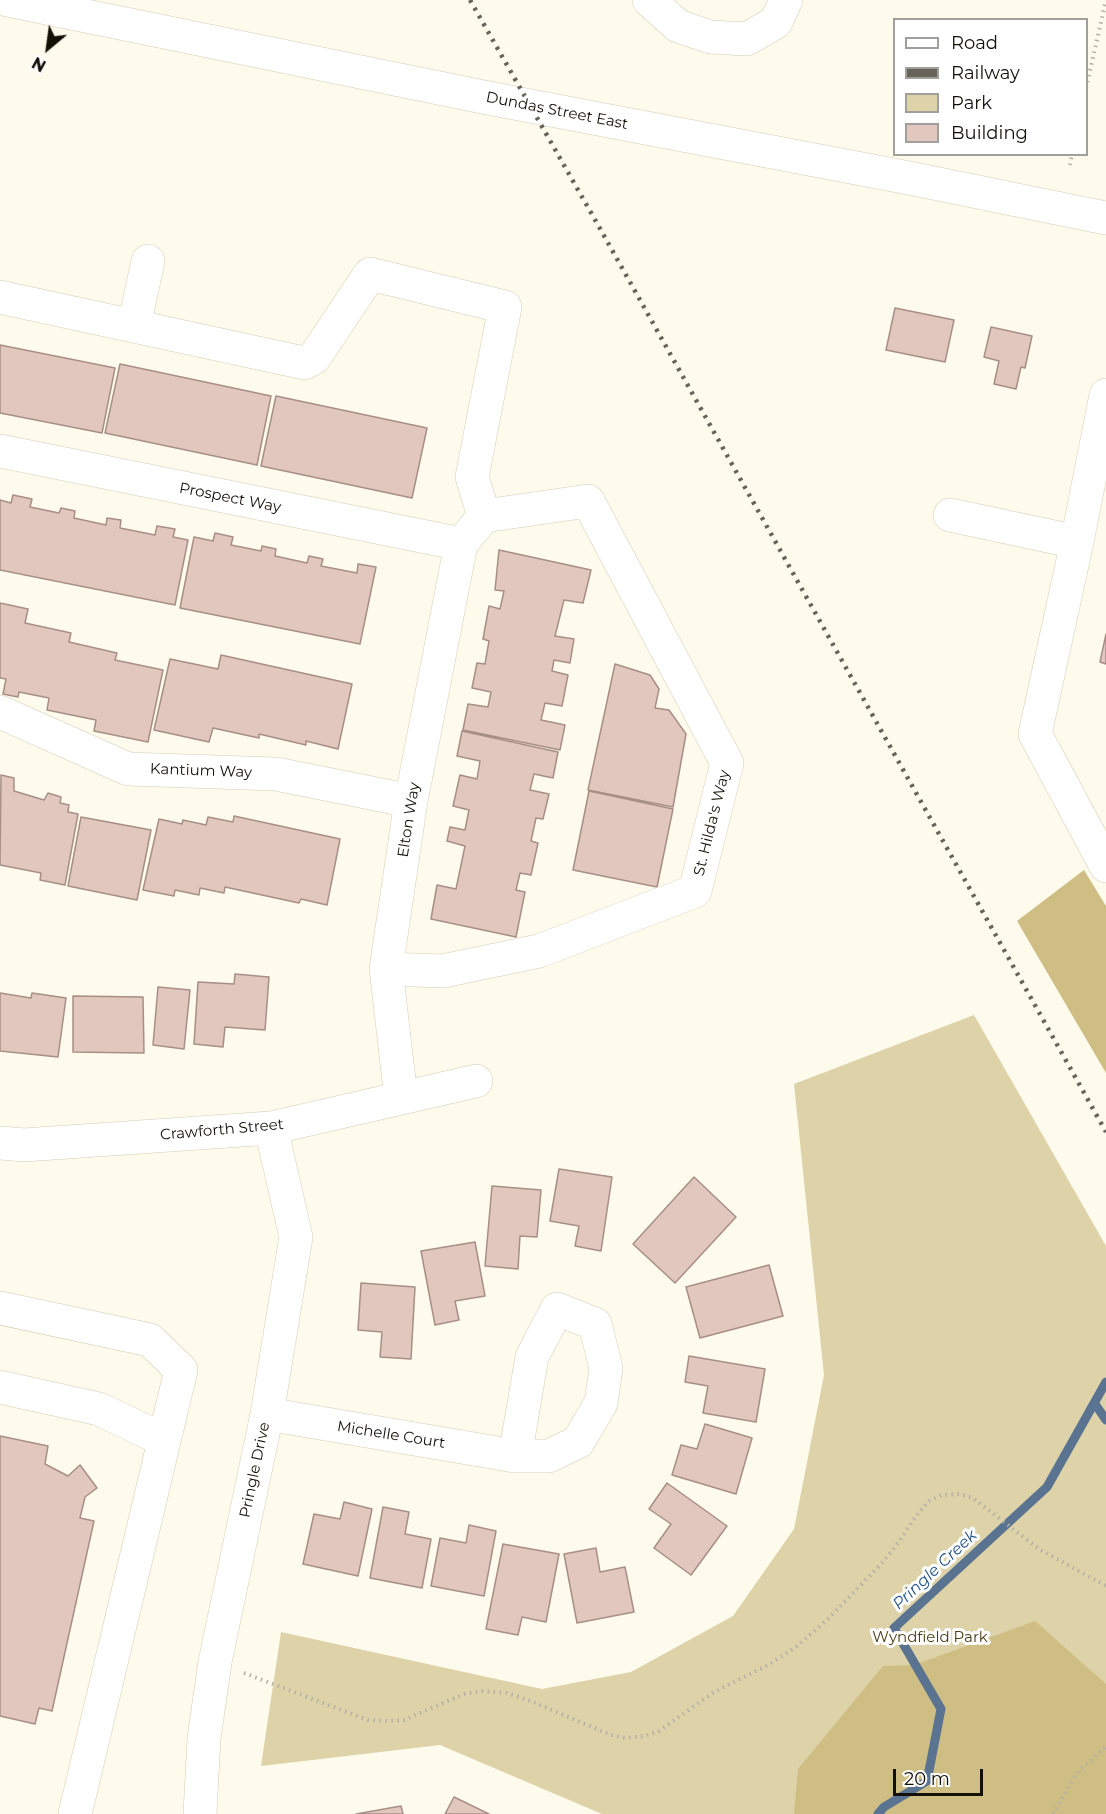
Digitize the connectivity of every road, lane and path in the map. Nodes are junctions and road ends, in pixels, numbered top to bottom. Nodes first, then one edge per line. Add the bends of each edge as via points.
1 (8, 0) edge
2 (649, 0) edge
3 (786, 0) edge
4 (1106, 0) edge
5 (77, 7) edge
6 (1088, 79) edge
7 (1072, 156) edge
8 (1070, 165) dead end
9 (1106, 218) edge
10 (148, 261) dead end
11 (0, 297) edge
12 (134, 326) junction
13 (1106, 395) edge
14 (0, 451) edge
15 (950, 515) dead end
16 (484, 516) junction
17 (1077, 542) junction
18 (461, 544) junction
19 (0, 712) edge
20 (411, 801) junction
21 (1106, 866) edge
22 (386, 969) junction
23 (476, 1081) dead end
24 (400, 1098) junction
25 (271, 1128) junction
26 (0, 1143) edge
27 (0, 1308) edge
28 (0, 1387) edge
29 (267, 1414) junction
30 (164, 1440) junction
31 (515, 1456) dead end
32 (1106, 1586) edge
33 (215, 1662) junction
34 (1106, 1746) edge
35 (75, 1814) edge
36 (200, 1814) edge
37 (1053, 1814) edge

1 - 5 street, Dundas Street East
2 - 3 street via 678,26 710,37 747,39 776,22
4 - 6 path
5 - 9 street, Dundas Street East via 472,95
7 - 8 path
10 - 12 street
11 - 12 street
12 - 16 street via 304,363 314,358 370,274 504,307 472,477
13 - 17 street
14 - 18 street, Prospect Way
15 - 17 street
16 - 18 street
16 - 22 street, St. Hilda's Way via 588,501 727,763 694,891 539,951 443,971
17 - 21 street via 1035,734
18 - 20 street, Elton Way
19 - 20 street, Kantium Way via 128,769 276,774
20 - 22 street, Elton Way
22 - 24 street, Elton Way
23 - 24 street, Crawforth Street
24 - 25 street, Crawforth Street
25 - 26 street, Crawforth Street via 24,1145
25 - 29 street, Pringle Drive via 296,1237
27 - 30 street via 150,1340 180,1370
28 - 30 street via 99,1409
29 - 31 street, Michelle Court
29 - 33 street, Pringle Drive
30 - 35 street
32 - 33 path via 1039,1549 973,1498 942,1495 929,1501 883,1562 796,1647 714,1692 659,1731 626,1738 507,1693 482,1691 464,1694 404,1720 368,1720
33 - 36 street, Pringle Drive via 204,1738
34 - 37 path via 1076,1774

